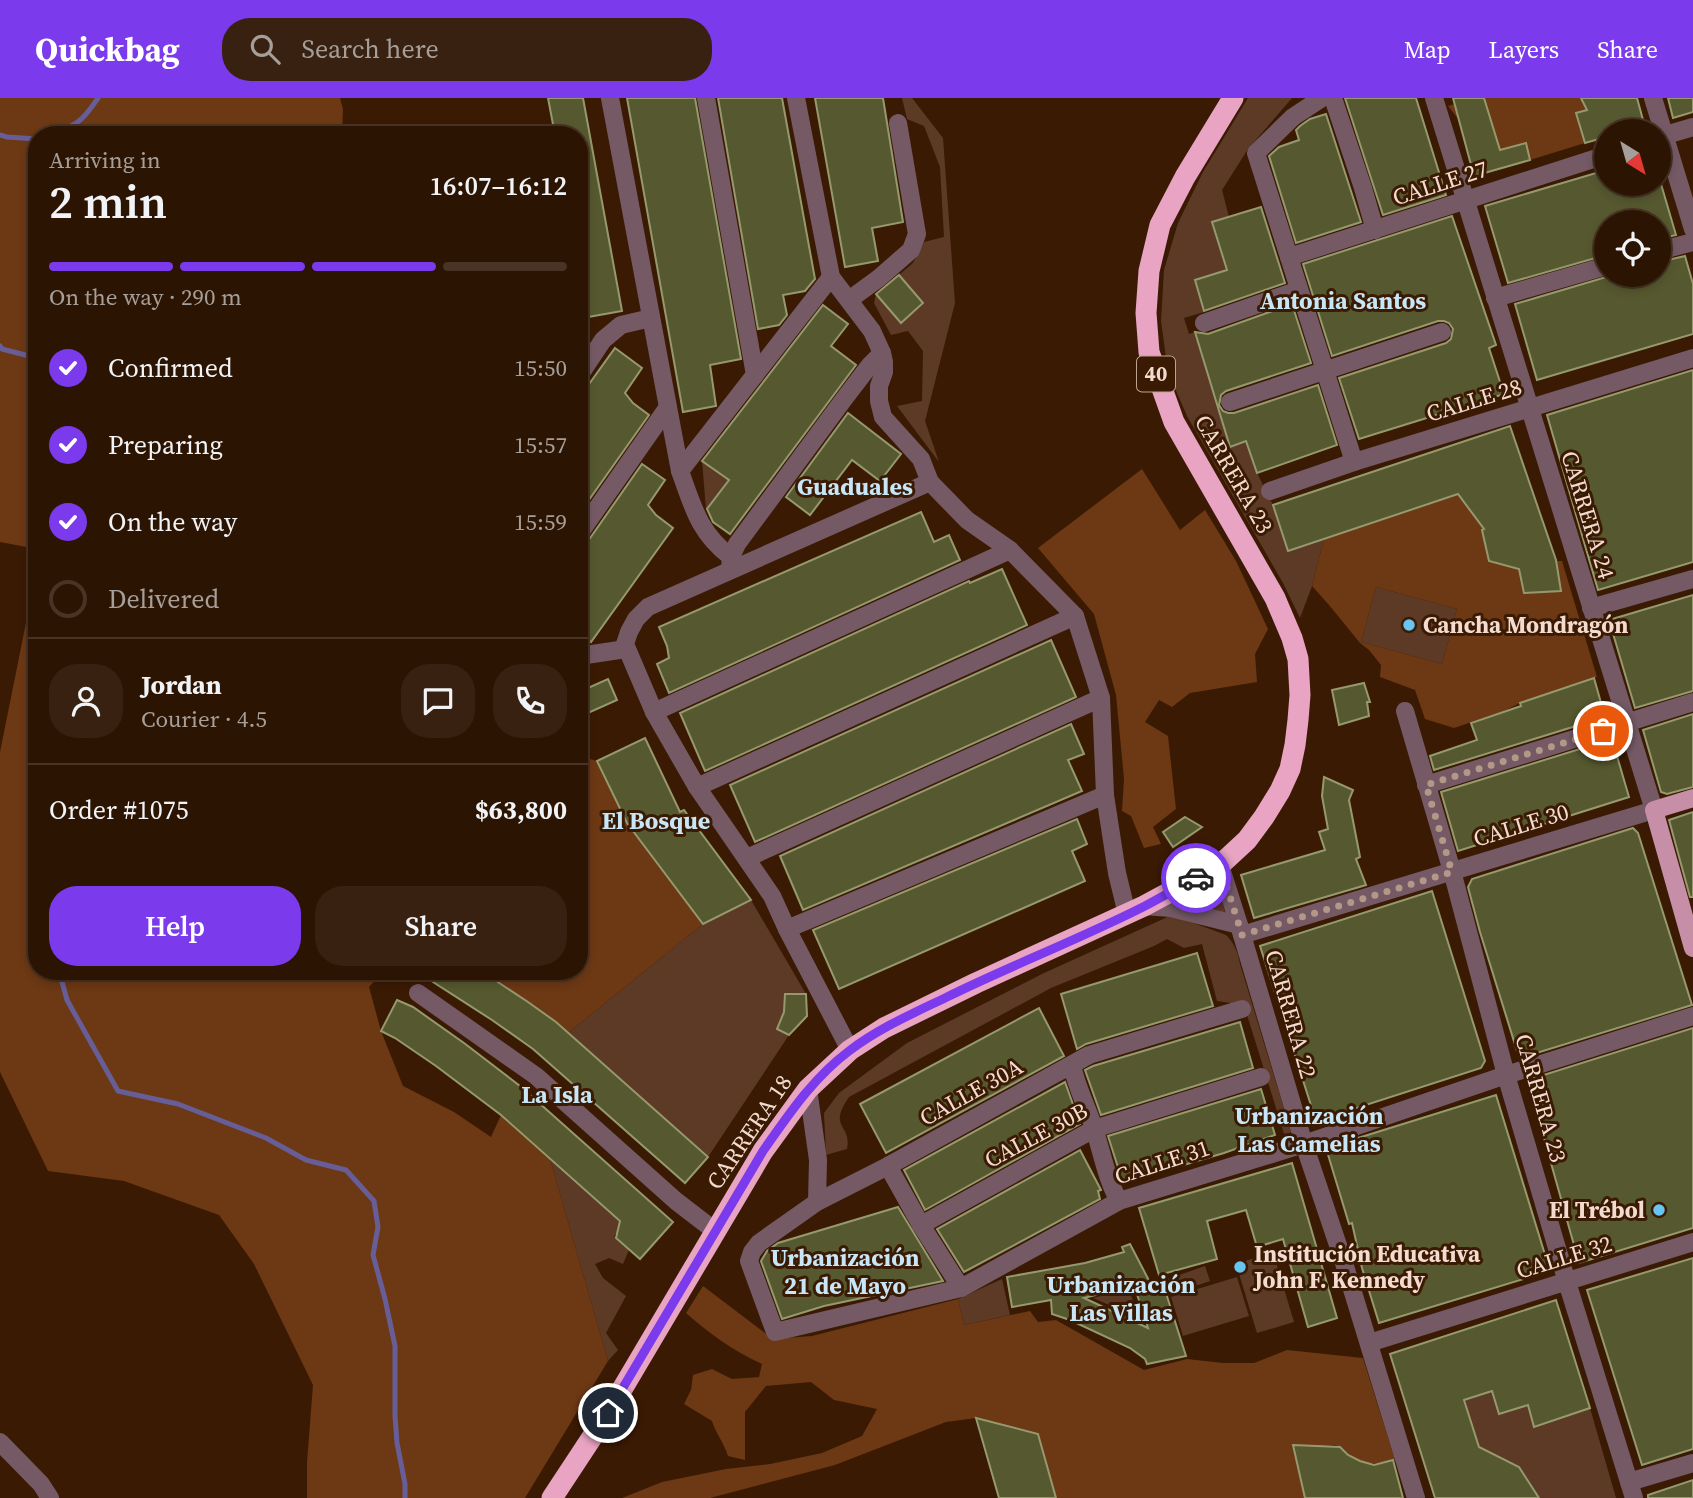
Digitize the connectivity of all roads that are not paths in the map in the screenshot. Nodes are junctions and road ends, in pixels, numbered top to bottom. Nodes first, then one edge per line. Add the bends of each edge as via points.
1 (610, 98) edge
2 (706, 98) edge
3 (796, 98) edge
4 (1233, 98) edge
5 (1322, 98) edge
6 (1333, 98) edge
7 (1434, 98) edge
8 (1653, 98) edge
9 (1658, 119) edge
10 (898, 122) dead end
11 (1693, 127) edge
12 (1671, 133) edge
13 (1594, 159) edge
14 (1671, 163) edge
15 (1465, 201) junction
16 (1693, 229) edge
17 (1375, 230) junction
18 (1693, 242) edge
19 (1671, 248) edge
20 (1289, 257) junction
21 (1594, 269) edge
22 (831, 277) junction
23 (1300, 290) junction
24 (1495, 298) junction
25 (849, 300) junction
26 (651, 318) junction
27 (1204, 323) dead end
28 (1442, 332) dead end
29 (882, 353) junction
30 (1693, 358) edge
31 (588, 363) edge
32 (1325, 370) junction
33 (755, 375) junction
34 (1230, 402) dead end
35 (668, 407) junction
36 (1529, 408) junction
37 (1354, 462) junction
38 (680, 471) junction
39 (930, 482) junction
40 (1270, 491) dead end
41 (588, 521) edge
42 (1010, 550) junction
43 (730, 564) junction
44 (1693, 579) edge
45 (1591, 608) junction
46 (1075, 616) junction
47 (626, 649) junction
48 (588, 655) edge
49 (1101, 698) junction
50 (1693, 702) edge
51 (1405, 711) dead end
52 (654, 712) junction
53 (1628, 724) junction
54 (1426, 785) junction
55 (697, 787) junction
56 (1105, 795) junction
57 (1693, 797) edge
58 (1654, 810) junction
59 (747, 858) junction
60 (1220, 865) junction
61 (1452, 872) junction
62 (1135, 910) junction
63 (787, 929) junction
64 (1241, 930) junction
65 (1693, 948) edge
66 (418, 993) dead end
67 (1242, 1009) dead end
68 (1693, 1016) edge
69 (850, 1050) junction
70 (1072, 1065) junction
71 (1506, 1075) junction
72 (1261, 1077) dead end
73 (808, 1089) junction
74 (1094, 1129) junction
75 (1304, 1143) junction
76 (888, 1166) junction
77 (1119, 1201) junction
78 (817, 1202) junction
79 (921, 1225) junction
80 (715, 1231) junction
81 (1693, 1242) edge
82 (1567, 1282) junction
83 (961, 1288) junction
84 (775, 1332) joint
85 (1369, 1343) junction
86 (0, 1442) edge
87 (1693, 1463) edge
88 (1631, 1490) edge
89 (50, 1498) edge
90 (552, 1498) edge
91 (1416, 1498) edge

1 - 26 street
2 - 33 street
3 - 22 street
4 - 60 highway, CARRERA 23 / 40 via 1160,225 1149,271 1146,313 1149,352 1174,422 1275,598 1298,659 1300,695 1290,769 1264,817
5 - 20 street via 1293,117 1256,153
6 - 17 street
7 - 15 street, CARRERA 24
8 - 9 street
10 - 25 street via 917,234 911,250
11 - 12 street
13 - 15 street, CALLE 27
14 - 16 street
15 - 17 street, CALLE 27
15 - 24 street, CARRERA 24
17 - 20 street, CALLE 27
18 - 19 street
20 - 23 street
21 - 24 street
22 - 25 street
22 - 33 street
23 - 27 street
23 - 32 street
24 - 36 street, CARRERA 24
25 - 29 street
26 - 31 street via 621,325
26 - 35 street
28 - 32 street
29 - 39 street via 884,372 878,401 883,417 921,459
29 - 43 street via 737,544
30 - 36 street, CALLE 28
32 - 34 street
32 - 37 street
33 - 38 street
35 - 38 street
35 - 41 street
36 - 37 street, CALLE 28
36 - 45 street, CARRERA 24
37 - 40 street, CALLE 28
38 - 43 street via 697,518
39 - 42 street via 967,520
39 - 43 street
42 - 46 street
42 - 52 street
43 - 47 street via 648,607 629,632
44 - 45 street
45 - 53 street, CARRERA 24
46 - 49 street
46 - 55 street
47 - 48 street
47 - 52 street
49 - 56 street
49 - 59 street
50 - 53 street
51 - 54 street, CARRERA 23
52 - 55 street
53 - 54 street
53 - 58 street, CARRERA 24
54 - 61 street, CARRERA 23
55 - 59 street
56 - 62 street via 1117,873
56 - 63 street
57 - 58 main road, CALLE 30
58 - 61 street, CALLE 30
58 - 65 main road, CARRERA 24
59 - 63 street via 772,895
60 - 62 highway, CARRERA 18 / 40
60 - 64 street, CARRERA 22
61 - 64 street, CALLE 30
61 - 71 street, CARRERA 23
62 - 64 street via 1171,908
62 - 69 highway, CARRERA 18 / 40 via 884,1028
63 - 69 street
64 - 75 street, CARRERA 22
66 - 80 street via 536,1076
67 - 70 street, CALLE 30A via 1089,1055
68 - 71 street, CALLE 31
69 - 73 highway, CARRERA 18 / 40
70 - 74 street
70 - 76 street, CALLE 30A
71 - 75 street, CALLE 31
71 - 82 street, CARRERA 23
72 - 74 street, CALLE 30B
73 - 78 street via 818,1160
73 - 80 highway, CARRERA 18 / 40 via 763,1151
74 - 77 street
74 - 79 street, CALLE 30B
75 - 77 street, CALLE 31
75 - 85 street, CARRERA 22
76 - 78 street, CALLE 30A
76 - 79 street
77 - 83 street, CALLE 31
78 - 84 street, CALLE 30A via 759,1243 749,1261
79 - 83 street
80 - 90 highway, CARRERA 18 / 40 via 608,1413
81 - 82 street, CALLE 32
82 - 85 street, CALLE 32
82 - 88 street, CARRERA 23
83 - 84 street, CALLE 31
85 - 91 street, CARRERA 22
86 - 89 street
87 - 88 street

